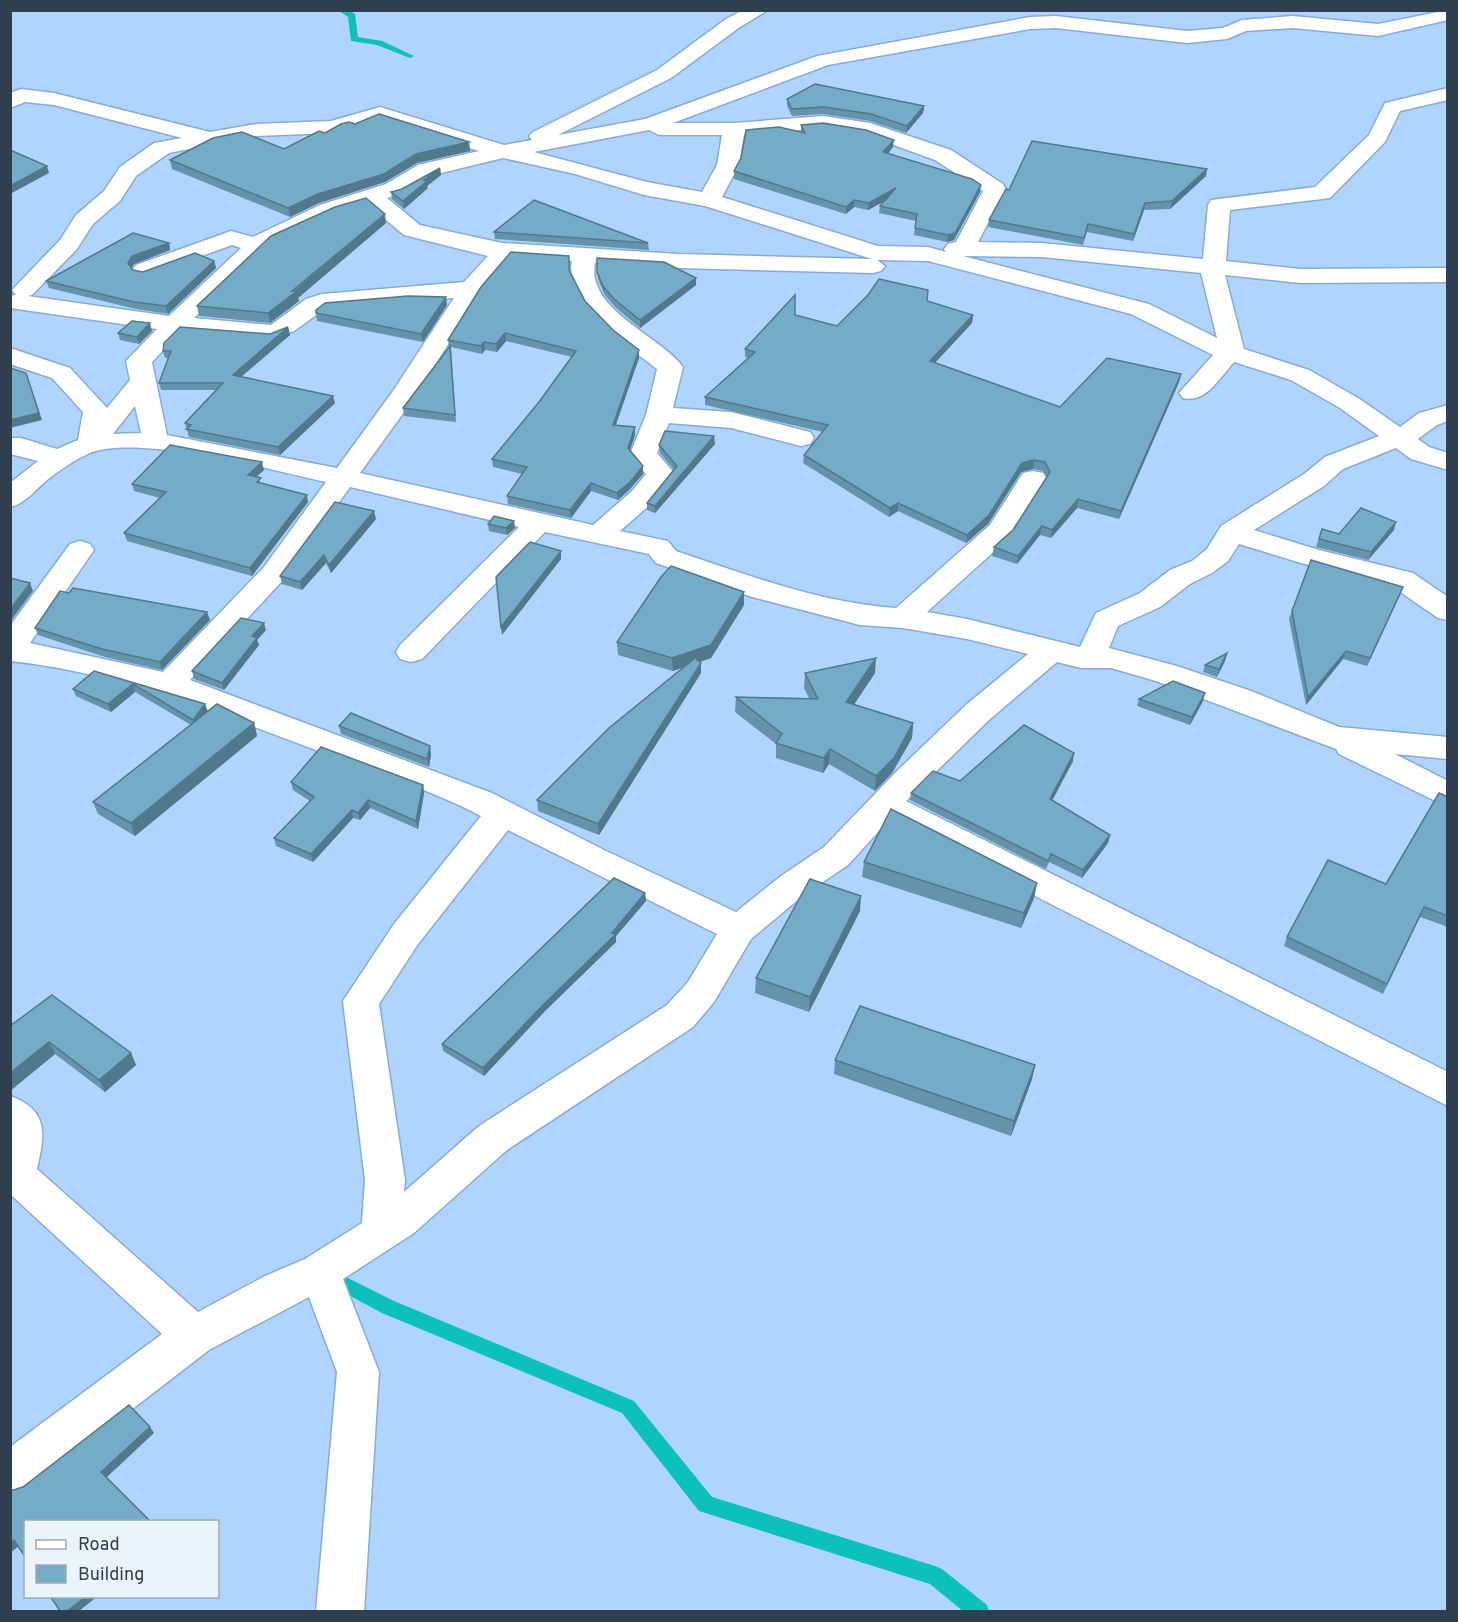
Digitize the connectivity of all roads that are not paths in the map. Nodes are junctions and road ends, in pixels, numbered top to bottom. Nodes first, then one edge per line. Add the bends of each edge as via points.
1 (759, 10) edge
2 (1059, 10) edge
3 (1448, 14) edge
4 (1037, 22) junction
5 (1448, 94) edge
6 (10, 102) edge
7 (625, 129) junction
8 (734, 129) junction
9 (210, 139) junction
10 (503, 152) junction
11 (371, 196) junction
12 (709, 200) junction
13 (258, 245) junction
14 (964, 248) junction
15 (502, 250) junction
16 (586, 254) junction
17 (928, 254) junction
18 (1214, 267) junction
19 (144, 270) edge
20 (1448, 275) edge
21 (471, 289) junction
22 (15, 294) edge
23 (175, 324) junction
24 (1229, 352) junction
25 (10, 355) edge
26 (143, 381) junction
27 (1192, 393) dead end
28 (1448, 413) edge
29 (659, 415) junction
30 (1398, 437) junction
31 (801, 438) dead end
32 (155, 439) junction
33 (90, 444) junction
34 (10, 446) edge
35 (60, 459) junction
36 (1448, 462) edge
37 (343, 477) junction
38 (1034, 479) dead end
39 (10, 499) edge
40 (539, 522) junction
41 (1231, 532) junction
42 (598, 536) junction
43 (80, 550) dead end
44 (1448, 611) edge
45 (903, 618) junction
46 (10, 650) edge
47 (1051, 651) junction
48 (411, 652) dead end
49 (1091, 656) junction
50 (169, 684) junction
51 (1335, 738) junction
52 (1448, 748) edge
53 (1448, 795) edge
54 (885, 805) junction
55 (502, 813) junction
56 (739, 929) junction
57 (1448, 1090) edge
58 (10, 1112) edge
59 (381, 1233) junction
60 (320, 1272) junction
61 (194, 1336) junction
62 (10, 1475) edge
63 (340, 1611) edge

1 - 10 street via 733,23 664,74
2 - 4 street
3 - 4 street via 1378,30 1293,22 1242,26 1227,33 1187,37
4 - 7 street via 824,60 650,124
5 - 18 street via 1392,107 1378,138 1322,193 1219,205
6 - 9 street via 21,95 54,99
7 - 8 street
7 - 10 street
8 - 12 street via 728,165
8 - 14 street via 823,122 870,129 943,154 995,189
9 - 10 street via 256,130 332,127 380,113
9 - 22 street via 162,148 128,172 112,196 84,220 69,244
10 - 11 street via 426,170
10 - 12 street via 644,188
11 - 13 street via 328,210
11 - 15 street via 412,230
12 - 17 street via 876,253
13 - 19 street via 231,238
13 - 23 street
14 - 17 street
14 - 18 street via 1042,250
15 - 16 street
15 - 21 street
16 - 17 street via 867,267
16 - 29 street via 584,282 598,305 670,367
17 - 24 street via 1140,309
18 - 20 street via 1300,276
18 - 24 street via 1232,349
21 - 23 street via 322,301 314,303 285,329 272,332
21 - 37 street via 404,394
22 - 23 street
23 - 26 street via 141,356
24 - 27 street
24 - 30 street via 1300,375
25 - 33 street via 61,373 96,411
26 - 32 street
26 - 33 street
28 - 30 street via 1428,418
29 - 31 street via 731,420
29 - 42 street via 643,454 661,474 642,498
30 - 36 street via 1420,453
30 - 41 street via 1334,463
32 - 33 street
32 - 37 street
33 - 35 street
34 - 35 street
35 - 39 street
37 - 40 street
37 - 50 street via 274,573
38 - 45 street via 1000,531
40 - 42 street
40 - 48 street
41 - 44 street via 1403,580
41 - 49 street via 1218,555 1202,567 1180,577 1150,600 1106,620
42 - 45 street via 658,547 666,557 762,590 860,615
43 - 46 street
45 - 47 street via 967,629
46 - 50 street
47 - 49 street via 1081,658
47 - 54 street via 978,712
49 - 51 street via 1166,673
50 - 55 street via 470,796
51 - 52 street
51 - 53 street
54 - 56 street via 836,856
54 - 57 street
55 - 56 street
55 - 59 street via 406,934 361,1001 385,1180
56 - 59 street via 701,992 680,1016 493,1137 417,1207
58 - 61 street via 21,1120 24,1135 19,1177
59 - 60 street
60 - 61 street
60 - 63 street via 358,1372
61 - 62 street

